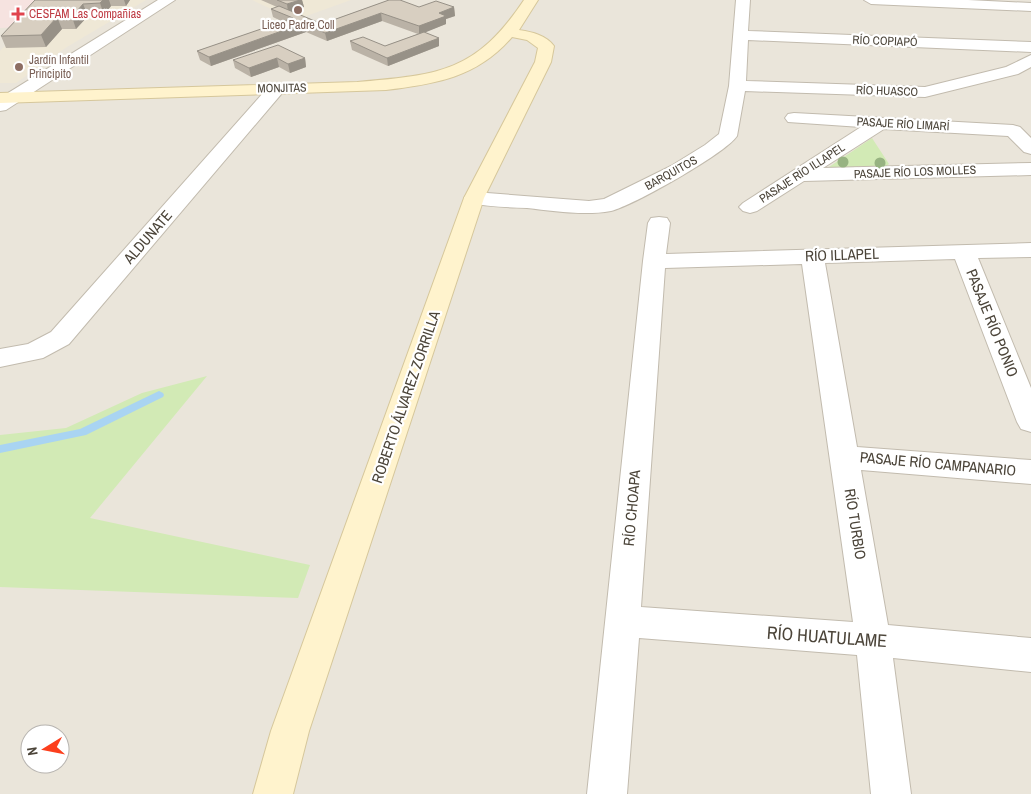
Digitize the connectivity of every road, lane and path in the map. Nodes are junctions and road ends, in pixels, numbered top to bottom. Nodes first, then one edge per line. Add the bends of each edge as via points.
1 (168, 0) edge
2 (531, 0) edge
3 (743, 0) edge
4 (871, 0) edge
5 (1031, 7) edge
6 (509, 32) junction
7 (740, 35) junction
8 (1031, 47) edge
9 (1031, 60) edge
10 (737, 86) junction
11 (277, 88) junction
12 (4, 100) edge
13 (794, 118) dead end
14 (880, 123) junction
15 (1031, 148) edge
16 (1031, 169) edge
17 (798, 175) junction
18 (474, 198) junction
19 (750, 207) dead end
20 (659, 223) dead end
21 (1031, 250) edge
22 (964, 252) junction
23 (812, 256) junction
24 (654, 261) junction
25 (0, 358) edge
26 (1031, 422) edge
27 (845, 457) junction
28 (1031, 472) edge
29 (622, 621) junction
30 (873, 640) junction
31 (1031, 656) edge
32 (273, 794) edge
33 (607, 794) edge
34 (891, 794) edge

1 - 12 street
2 - 6 main road, MONJITAS
3 - 7 street, BARQUITOS
4 - 5 street
6 - 11 main road, MONJITAS via 467,68 445,75 412,82
6 - 18 main road, ROBERTO ÁLVAREZ ZORRILLA via 532,37 546,46 543,62
7 - 8 street, RÍO COPIAPÓ
7 - 10 street, BARQUITOS
9 - 10 street, RÍO HUASCO via 1012,71 925,92
10 - 18 street, BARQUITOS via 728,136 684,166 609,205 589,207
11 - 12 main road, MONJITAS
11 - 25 street, ALDUNATE via 60,338 34,352
13 - 14 street, PASAJE RÍO LIMARÍ
14 - 15 street, PASAJE RÍO LIMARÍ via 1019,126
14 - 17 street, PASAJE RÍO ILLAPEL
16 - 17 street, PASAJE RÍO LOS MOLLES
17 - 19 street, PASAJE RÍO ILLAPEL
18 - 32 main road, ROBERTO ÁLVAREZ ZORRILLA via 290,731
20 - 24 street, RÍO CHOAPA
21 - 22 street, RÍO ILLAPEL
22 - 23 street, RÍO ILLAPEL
22 - 26 street, PASAJE RÍO PONIO
23 - 24 street, RÍO ILLAPEL
23 - 27 street, RÍO TURBIO
24 - 29 street, RÍO CHOAPA
27 - 28 street, PASAJE RÍO CAMPANARIO
27 - 30 street, RÍO TURBIO
29 - 30 street, RÍO HUATULAME
29 - 33 street, RÍO CHOAPA
30 - 31 street, RÍO HUATULAME
30 - 34 street, RÍO TURBIO

